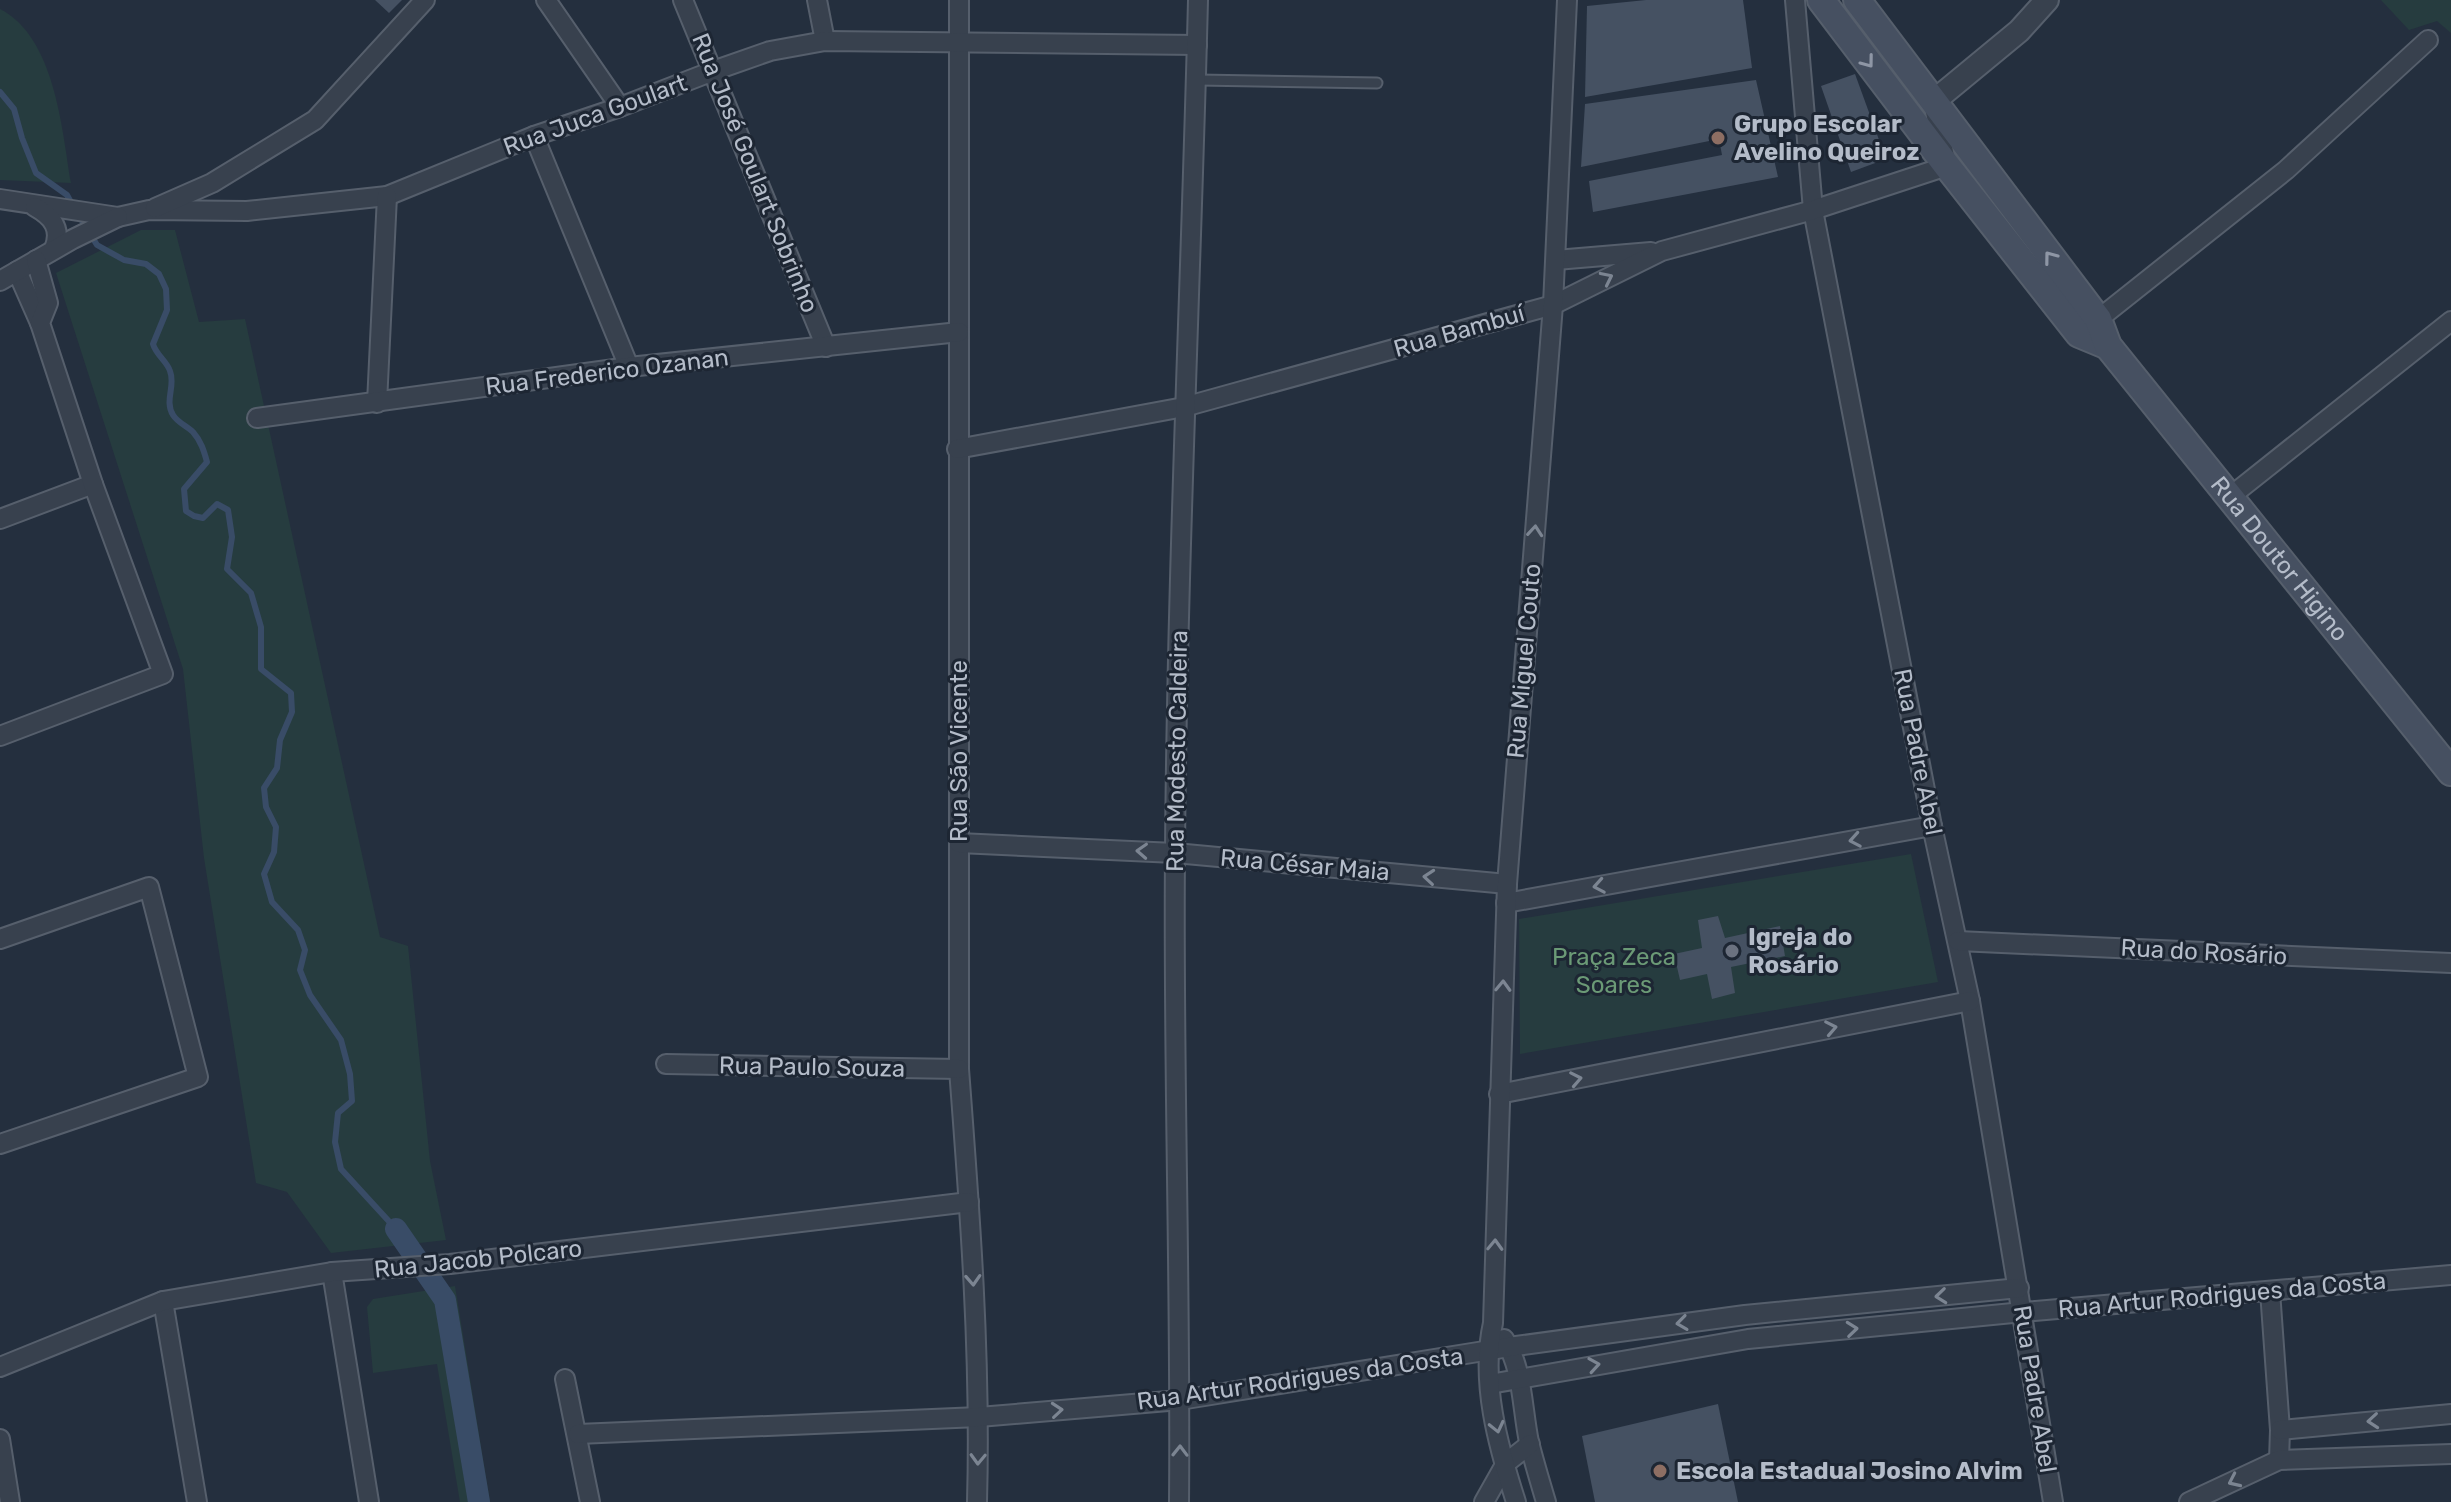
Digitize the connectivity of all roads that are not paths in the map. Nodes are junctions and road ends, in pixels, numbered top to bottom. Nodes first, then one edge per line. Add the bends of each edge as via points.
1 (425, 0) edge
2 (546, 0) edge
3 (683, 0) edge
4 (817, 0) edge
5 (959, 0) edge
6 (1198, 0) edge
7 (1567, 0) edge
8 (1795, 0) edge
9 (1821, 0) edge
10 (1857, 0) edge
11 (2047, 0) edge
12 (2428, 40) dead end
13 (825, 41) junction
14 (957, 43) junction
15 (1197, 45) junction
16 (713, 71) junction
17 (1198, 80) junction
18 (1377, 83) dead end
19 (1933, 102) junction
20 (620, 107) junction
21 (534, 136) junction
22 (1947, 166) junction
23 (387, 196) junction
24 (0, 199) edge
25 (28, 203) junction
26 (149, 210) junction
27 (1813, 210) junction
28 (118, 217) junction
29 (54, 249) junction
30 (1662, 251) junction
31 (36, 260) junction
32 (1556, 260) junction
33 (17, 271) junction
34 (0, 281) edge
35 (1553, 305) junction
36 (2451, 321) edge
37 (40, 323) junction
38 (2088, 327) junction
39 (959, 332) junction
40 (826, 347) junction
41 (629, 367) junction
42 (377, 403) junction
43 (1184, 407) junction
44 (257, 418) dead end
45 (957, 449) junction
46 (93, 484) junction
47 (2231, 496) junction
48 (0, 519) edge
49 (0, 736) edge
50 (2447, 756) edge
51 (1932, 826) junction
52 (959, 843) junction
53 (1175, 853) junction
54 (1507, 884) junction
55 (1506, 903) junction
56 (0, 939) edge
57 (1958, 941) junction
58 (2451, 963) edge
59 (1970, 1001) junction
60 (666, 1064) dead end
61 (959, 1069) junction
62 (1499, 1094) junction
63 (0, 1144) edge
64 (969, 1202) junction
65 (332, 1272) junction
66 (2451, 1275) edge
67 (2019, 1288) junction
68 (2270, 1291) junction
69 (163, 1301) junction
70 (2023, 1312) junction
71 (1745, 1315) junction
72 (1493, 1323) junction
73 (1748, 1339) junction
74 (1509, 1347) junction
75 (1487, 1351) junction
76 (0, 1367) edge
77 (1517, 1377) junction
78 (565, 1379) dead end
79 (1490, 1384) junction
80 (1180, 1400) junction
81 (2451, 1414) edge
82 (979, 1417) junction
83 (2280, 1430) junction
84 (578, 1434) junction
85 (0, 1439) edge
86 (1530, 1444) junction
87 (2451, 1454) edge
88 (2279, 1460) junction
89 (1506, 1463) junction
90 (10, 1502) edge
91 (197, 1502) edge
92 (369, 1502) edge
93 (590, 1502) edge
94 (977, 1502) edge
95 (1179, 1502) edge
96 (1484, 1502) edge
97 (1516, 1502) edge
98 (1546, 1502) edge
99 (2053, 1502) edge
100 (2189, 1502) edge

1 - 26 street via 315,120 212,183
2 - 20 street
3 - 16 street, Rua José Goulart Sobrinho
4 - 13 street
5 - 14 street, Rua São Vicente
6 - 15 street, Rua Modesto Caldeira
7 - 32 street, Rua Miguel Couto
8 - 27 street, Rua Padre Abel
9 -> 22 main road, Rua Doutor Higino
10 - 19 main road, Rua Doutor Higino
11 - 19 street via 2019,31
12 - 38 street via 2286,170
13 - 14 street, Rua Juca Goulart
13 - 16 street, Rua Juca Goulart via 770,51
14 - 15 street, Rua Juca Goulart
14 - 39 street, Rua São Vicente
15 - 17 street, Rua Modesto Caldeira
16 - 20 street, Rua Juca Goulart
16 - 40 street, Rua José Goulart Sobrinho
17 - 18 lane
17 - 43 street, Rua Modesto Caldeira
19 - 22 street
38 -> 19 main road, Rua Doutor Higino
20 - 21 street, Rua Juca Goulart
21 - 23 street, Rua Juca Goulart
21 - 41 street
22 - 27 street, Rua Bambuí
22 - 38 main road, Rua Doutor Higino
23 - 26 street, Rua Juca Goulart via 247,211
23 - 42 street
24 - 25 street, Rua Juca Goulart
25 - 28 street, Rua Juca Goulart
25 - 29 street via 57,228
26 - 28 street, Rua Juca Goulart
27 - 30 street, Rua Bambuí
27 - 51 street, Rua Padre Abel
28 - 29 street
29 - 31 street
30 - 32 street
35 -> 30 street, Rua Bambuí
31 - 33 street
31 - 37 street via 48,303
32 - 35 street, Rua Miguel Couto
33 - 34 street
33 - 37 street
35 - 43 street, Rua Bambuí
54 -> 35 street, Rua Miguel Couto
36 - 47 street
37 - 46 street
38 - 47 main road, Rua Doutor Higino
39 - 40 street, Rua Frederico Ozanan
39 - 45 street, Rua São Vicente
40 - 41 street, Rua Frederico Ozanan
41 - 42 street, Rua Frederico Ozanan
42 - 44 street, Rua Frederico Ozanan
43 - 45 street, Rua Bambuí
43 - 53 street, Rua Modesto Caldeira
45 - 52 street, Rua São Vicente
46 - 48 street
46 - 49 street via 163,674
47 - 50 main road, Rua Doutor Higino
51 -> 55 street
51 - 57 street, Rua Padre Abel
53 -> 52 street, Rua César Maia
52 - 61 street, Rua São Vicente
54 -> 53 street, Rua César Maia
53 - 80 street, Rua Modesto Caldeira
54 - 55 street, Rua Miguel Couto
62 -> 55 street, Rua Miguel Couto
56 - 63 street via 149,887 198,1077
57 - 58 street, Rua do Rosário
57 - 59 street, Rua Padre Abel
62 -> 59 street
59 - 67 street, Rua Padre Abel
60 - 61 street, Rua Paulo Souza
61 - 64 street, Rua São Vicente
72 -> 62 street, Rua Miguel Couto
64 - 65 street, Rua Jacob Polcaro via 450,1264
64 -> 82 street, Rua São Vicente
65 - 69 street, Rua Jacob Polcaro
65 - 92 street
66 - 68 street, Rua Artur Rodrigues da Costa
67 - 70 street, Rua Padre Abel
67 -> 71 street, Rua Artur Rodrigues da Costa
68 - 70 street, Rua Artur Rodrigues da Costa
68 - 83 street
69 - 76 street, Rua Jacob Polcaro
69 - 91 street
73 -> 70 street, Rua Artur Rodrigues da Costa
70 - 99 street, Rua Padre Abel
71 - 73 street
71 -> 74 street, Rua Artur Rodrigues da Costa
72 - 74 street
72 - 75 street, Rua Miguel Couto
77 -> 73 street, Rua Artur Rodrigues da Costa
74 - 75 street, Rua Artur Rodrigues da Costa
74 - 77 street
75 - 77 street
75 - 79 street, Rua Miguel Couto
75 - 80 street, Rua Artur Rodrigues da Costa
77 - 79 street, Rua Artur Rodrigues da Costa
77 - 86 street
78 - 84 street
79 -> 89 street, Rua Miguel Couto
82 -> 80 street, Rua Artur Rodrigues da Costa
95 -> 80 street, Rua Modesto Caldeira
81 -> 83 street
82 - 84 street, Rua Artur Rodrigues da Costa
82 -> 94 street, Rua São Vicente
83 - 88 street
84 - 93 street
85 - 90 street
86 - 89 street
86 - 98 street
87 - 88 street
88 -> 100 street
89 - 96 street
89 - 97 street, Rua Miguel Couto

